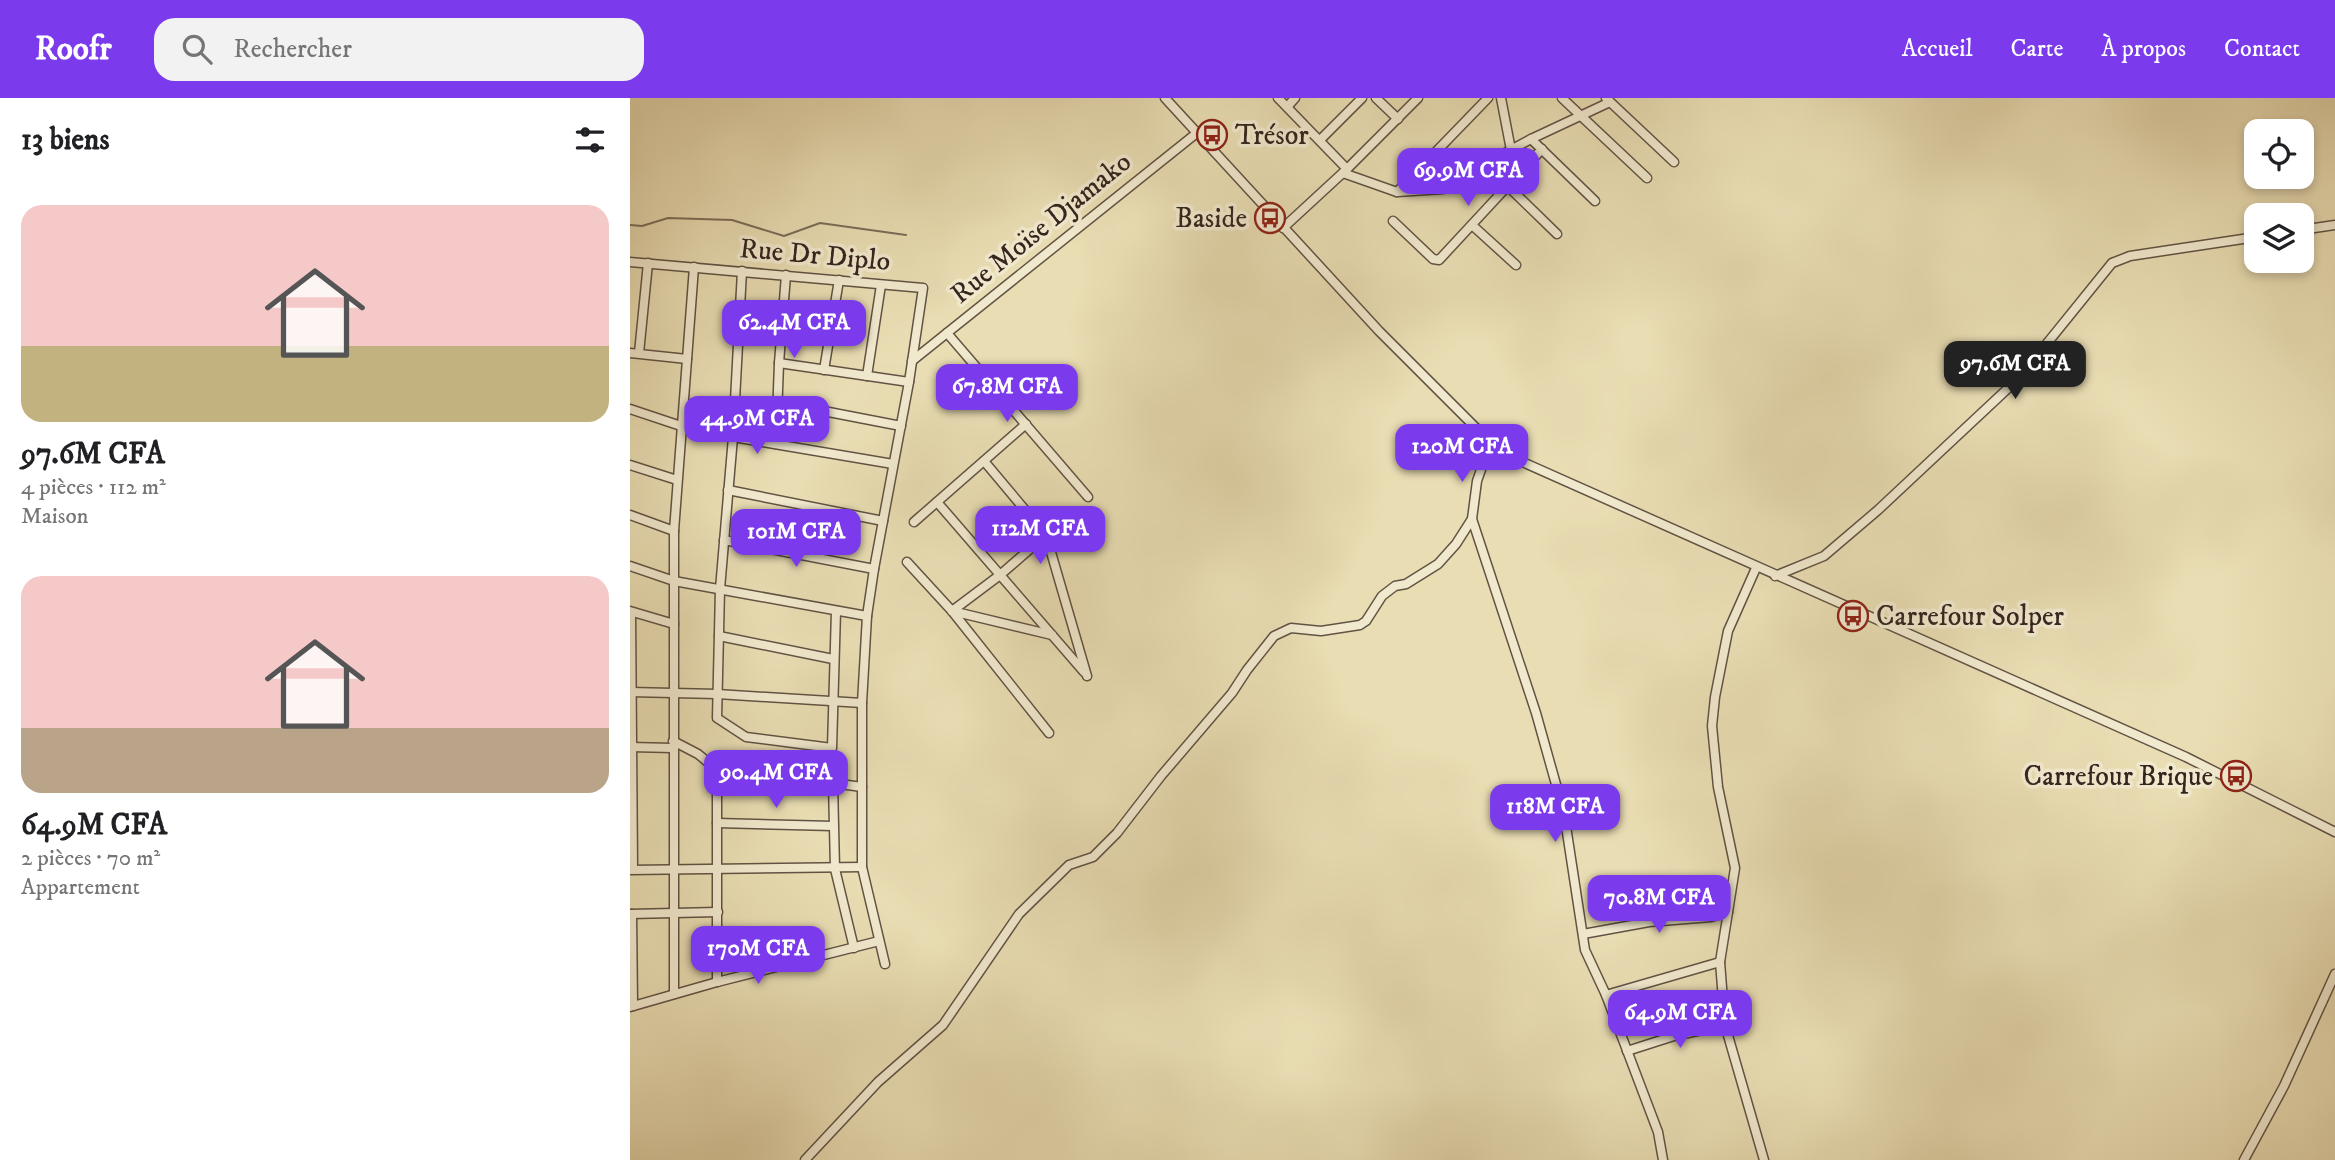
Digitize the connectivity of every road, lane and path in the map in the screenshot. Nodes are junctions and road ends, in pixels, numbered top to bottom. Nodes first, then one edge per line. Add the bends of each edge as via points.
1 (1165, 98) edge
2 (1278, 98) edge
3 (1295, 98) edge
4 (1362, 98) edge
5 (1376, 98) edge
6 (1418, 98) edge
7 (1488, 98) edge
8 (1501, 98) edge
9 (1562, 98) edge
10 (1608, 100) edge
11 (1287, 107) junction
12 (1581, 116) junction
13 (1398, 119) junction
14 (1198, 132) junction
15 (1531, 139) junction
16 (1320, 140) junction
17 (1542, 149) junction
18 (1511, 150) junction
19 (1674, 162) dead end
20 (1485, 163) junction
21 (1345, 171) junction
22 (1647, 178) dead end
23 (1508, 186) junction
24 (1397, 192) junction
25 (1595, 201) dead end
26 (1393, 221) dead end
27 (1472, 225) junction
28 (2335, 225) edge
29 (1283, 228) junction
30 (2314, 228) edge
31 (1557, 234) dead end
32 (2244, 239) edge
33 (630, 262) edge
34 (648, 263) junction
35 (1516, 265) dead end
36 (694, 267) junction
37 (742, 271) junction
38 (786, 275) junction
39 (839, 280) junction
40 (881, 285) junction
41 (947, 333) junction
42 (634, 353) edge
43 (687, 359) junction
44 (912, 361) junction
45 (779, 363) junction
46 (824, 370) junction
47 (867, 376) junction
48 (909, 382) junction
49 (777, 402) junction
50 (630, 409) edge
51 (1026, 424) junction
52 (681, 426) junction
53 (901, 426) junction
54 (733, 437) junction
55 (776, 444) junction
56 (1490, 444) junction
57 (984, 461) junction
58 (893, 464) junction
59 (630, 465) edge
60 (677, 480) junction
61 (728, 490) junction
62 (1088, 497) dead end
63 (937, 502) junction
64 (630, 515) edge
65 (1472, 519) junction
66 (883, 521) junction
67 (914, 522) dead end
68 (674, 531) junction
69 (1046, 535) junction
70 (724, 540) junction
71 (907, 562) dead end
72 (630, 566) edge
73 (1756, 568) junction
74 (874, 569) junction
75 (1000, 575) junction
76 (1775, 576) junction
77 (674, 580) junction
78 (720, 589) junction
79 (836, 611) junction
80 (952, 611) junction
81 (631, 612) edge
82 (867, 616) junction
83 (674, 624) junction
84 (1053, 635) junction
85 (719, 636) junction
86 (833, 659) junction
87 (630, 692) edge
88 (673, 692) junction
89 (717, 694) junction
90 (832, 702) junction
91 (862, 703) junction
92 (1049, 733) dead end
93 (673, 744) junction
94 (631, 747) edge
95 (717, 772) junction
96 (833, 783) junction
97 (862, 787) junction
98 (718, 823) junction
99 (833, 826) junction
100 (2335, 832) edge
101 (862, 867) junction
102 (717, 868) junction
103 (673, 869) junction
104 (835, 869) junction
105 (631, 870) edge
106 (673, 912) junction
107 (718, 912) junction
108 (1728, 912) junction
109 (631, 914) edge
110 (1583, 934) junction
111 (879, 941) junction
112 (854, 948) junction
113 (1720, 962) junction
114 (885, 964) dead end
115 (2335, 974) edge
116 (717, 982) junction
117 (674, 994) junction
118 (1606, 995) junction
119 (632, 1006) edge
120 (1725, 1025) junction
121 (1627, 1051) junction
122 (805, 1160) edge
123 (1664, 1160) edge
124 (1763, 1160) edge
125 (2244, 1160) edge

1 - 14 street
2 - 11 street
3 - 11 street
4 - 16 street
5 - 13 street
6 - 13 street
7 - 24 street
8 - 18 street
9 - 12 street
10 - 12 street
10 - 19 street
11 - 16 street
12 - 15 street
12 - 22 street
13 - 21 street
14 - 29 street
14 - 41 street, Rue Moïse Djamako
15 - 17 street
15 - 18 street
16 - 21 street
17 - 23 street
17 - 25 street
18 - 20 street
20 - 23 street
20 - 24 street via 1443,189
21 - 24 street
21 - 29 street
23 - 27 street
23 - 31 street
26 - 27 street via 1439,260
27 - 35 street
28 - 30 street
29 - 56 street
32 - 76 street via 2130,256 2112,263 2019,378 1878,510 1824,556
33 - 34 street, Rue Dr Diplo
34 - 36 street, Rue Dr Diplo
34 - 42 street
36 - 37 street, Rue Dr Diplo
36 - 43 street
37 - 38 street, Rue Dr Diplo
37 - 54 street
38 - 39 street, Rue Dr Diplo
38 - 45 street
39 - 40 street, Rue Dr Diplo
39 - 46 street
40 - 44 street, Rue Dr Diplo via 923,288
40 - 47 street
41 - 44 street, Rue Moïse Djamako
41 - 51 street
42 - 43 street
43 - 52 street
44 - 48 street
45 - 46 street
45 - 49 street
46 - 47 street
47 - 48 street
48 - 53 street
49 - 53 street
49 - 55 street
50 - 52 street
51 - 57 street
51 - 62 street
52 - 54 street
52 - 60 street
53 - 58 street
54 - 55 street
54 - 61 street
55 - 58 street
56 - 65 street via 1477,481
56 - 73 street via 1520,462
57 - 63 street
57 - 69 street
58 - 66 street
59 - 60 street
60 - 68 street
61 - 66 street
61 - 70 street
63 - 67 street
63 - 75 street
64 - 68 street
65 - 110 street via 1564,813
65 - 122 street via 1438,564 1382,596 1360,625 1321,631 1291,628 1274,636 1117,833 1093,857 1069,865 1019,914 943,1025 878,1082
66 - 74 street
68 - 77 street
69 - 75 street
69 - 84 street via 1087,676
70 - 74 street
70 - 78 street
71 - 80 street
72 - 77 street
73 - 76 street
73 - 108 street via 1728,631 1712,726 1734,868
74 - 82 street
75 - 80 street
75 - 84 street
76 - 100 street via 2186,757
77 - 78 street
77 - 83 street
78 - 79 street
78 - 85 street
79 - 82 street
79 - 86 street
80 - 84 street
80 - 92 street
81 - 83 street
81 - 87 street
82 - 91 street
83 - 88 street
85 - 86 street
85 - 89 street
86 - 90 street
87 - 88 street
87 - 94 street
88 - 89 street
88 - 93 street
89 - 90 street
89 - 90 street via 717,718 746,737 832,748
90 - 91 street
91 - 97 street
93 - 94 street
93 - 95 street via 698,754
93 - 103 street
94 - 105 street
95 - 96 street via 727,778
95 - 98 street
96 - 97 street
96 - 99 street
97 - 101 street
98 - 99 street
98 - 102 street
99 - 104 street
101 - 104 street
101 - 111 street
102 - 103 street
102 - 104 street
102 - 107 street
103 - 105 street
103 - 106 street
104 - 112 street
106 - 107 street
106 - 109 street
106 - 117 street
107 - 116 street
108 - 110 street
108 - 113 street
109 - 119 street
110 - 118 street via 1585,950
111 - 112 street
111 - 114 street
112 - 116 street
113 - 118 street
113 - 120 street
115 - 125 street
116 - 117 street
117 - 119 street
118 - 121 street
120 - 121 street
120 - 124 street
121 - 123 street

